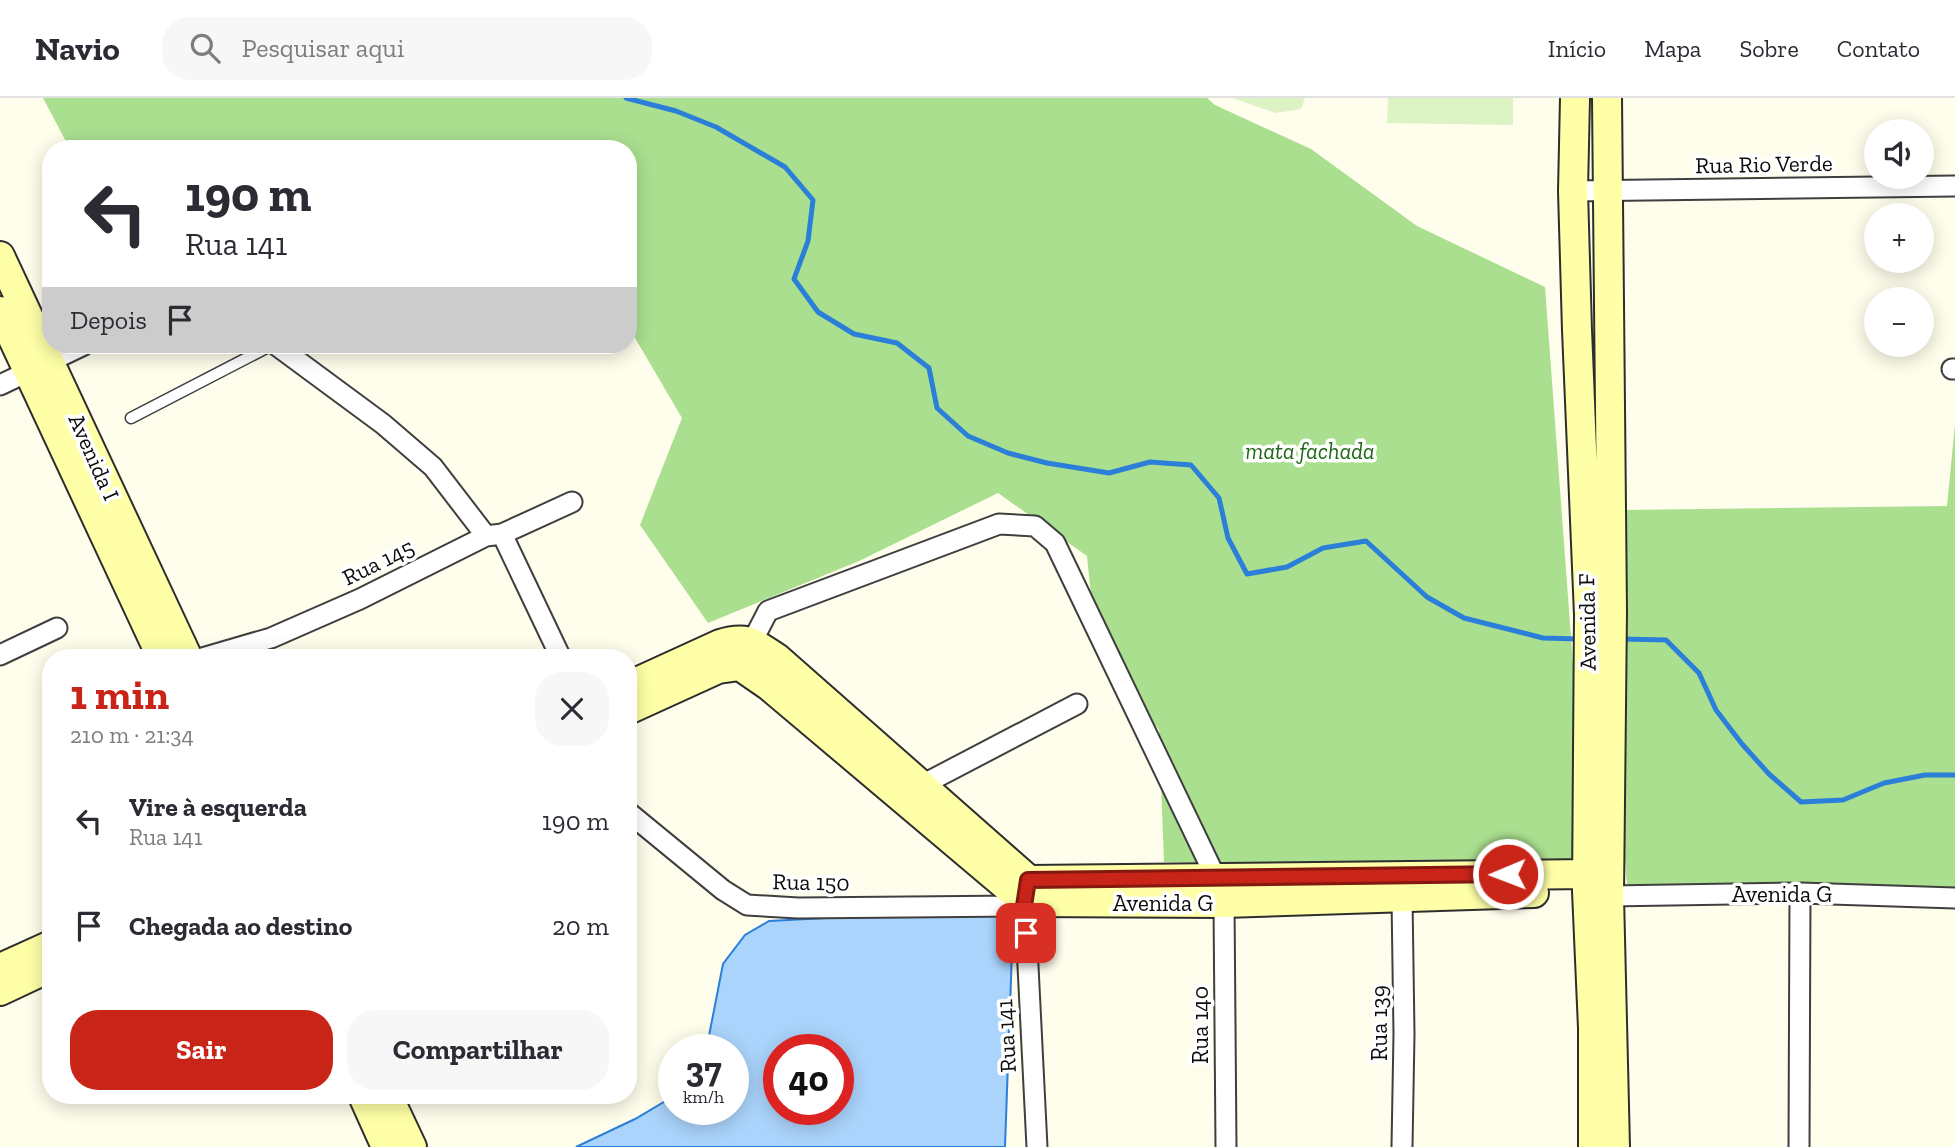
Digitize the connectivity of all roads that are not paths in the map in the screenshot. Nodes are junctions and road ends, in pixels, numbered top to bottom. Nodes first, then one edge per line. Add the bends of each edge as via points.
1 (1575, 98) edge
2 (1607, 98) edge
3 (1955, 186) edge
4 (1573, 191) junction
5 (1608, 191) junction
6 (0, 256) edge
7 (0, 311) edge
8 (66, 354) edge
9 (256, 354) edge
10 (286, 354) edge
11 (39, 367) junction
12 (0, 385) edge
13 (131, 418) dead end
14 (94, 488) junction
15 (572, 502) dead end
16 (494, 535) junction
17 (1600, 613) junction
18 (57, 628) dead end
19 (158, 649) edge
20 (183, 649) edge
21 (232, 649) edge
22 (556, 649) edge
23 (746, 654) junction
24 (0, 655) edge
25 (637, 682) edge
26 (1077, 704) dead end
27 (637, 705) edge
28 (920, 786) junction
29 (637, 819) edge
30 (1595, 887) junction
31 (1220, 891) junction
32 (1800, 893) junction
33 (1026, 896) junction
34 (1402, 898) junction
35 (1955, 898) edge
36 (42, 950) edge
37 (0, 968) edge
38 (42, 971) edge
39 (0, 991) edge
40 (367, 1104) edge
41 (392, 1104) edge
42 (386, 1147) edge
43 (412, 1147) edge
44 (1037, 1147) edge
45 (1226, 1147) edge
46 (1402, 1147) edge
47 (1593, 1147) edge
48 (1615, 1147) edge
49 (1799, 1147) edge

1 - 4 street, Avenida F
2 - 5 street, Avenida F
3 - 5 street, Rua Rio Verde
4 - 5 street, Rua Rio Verde
4 - 17 street, Avenida F via 1578,380
5 - 17 street, Avenida F
6 - 11 street, Avenida I
7 - 11 street, Avenida I
8 - 11 street
9 - 13 lane
10 - 16 street via 383,424 433,467
11 - 12 street
11 - 14 street, Avenida I
14 - 19 street, Avenida I
14 - 20 street, Avenida I
15 - 16 street, Rua 145
16 - 21 street, Rua 145 via 284,633
16 - 22 street
17 - 30 street, Avenida F
18 - 24 street
23 - 25 street via 735,640
23 - 27 street
23 - 28 street via 777,659
23 - 31 street via 768,611 999,524 1035,526 1055,543
23 - 33 street via 769,686
26 - 28 street
28 - 33 street
29 - 33 street, Rua 150 via 747,905 798,908
30 - 31 street, Avenida G
30 - 32 street, Avenida G
30 - 34 street, Avenida G
30 - 47 street, Avenida F
30 - 48 street, Avenida F
31 - 33 street, Avenida G
31 - 34 street, Avenida G
31 - 45 street, Rua 140
32 - 35 street, Avenida G
32 - 49 street
33 - 44 street, Rua 141
34 - 46 street, Rua 139
36 - 37 street
38 - 39 street
40 - 42 street
41 - 43 street

